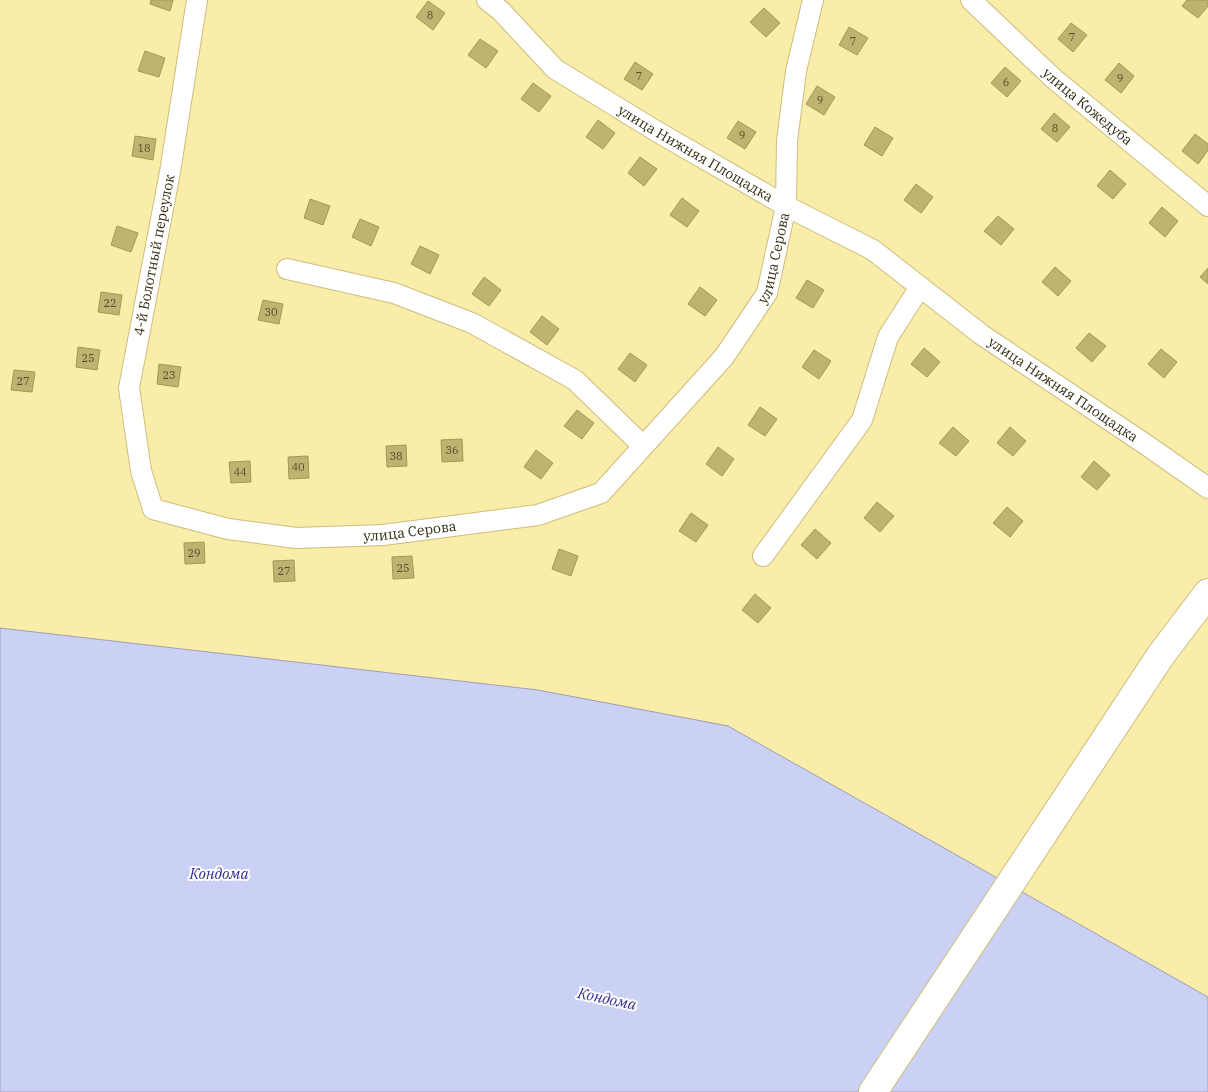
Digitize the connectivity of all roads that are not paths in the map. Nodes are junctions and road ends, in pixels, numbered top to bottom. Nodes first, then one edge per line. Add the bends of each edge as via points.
1 (197, 0) edge
2 (487, 0) edge
3 (814, 0) edge
4 (971, 0) edge
5 (786, 206) junction
6 (1208, 206) edge
7 (287, 269) dead end
8 (920, 287) junction
9 (643, 446) junction
10 (1208, 488) edge
11 (152, 509) joint
12 (763, 556) dead end
13 (1208, 593) edge
14 (872, 1092) edge

1 - 11 street, 4-й Болотный переулок via 170,172 129,388 141,472
2 - 5 street, улица Нижняя Площадка via 555,69 656,132
3 - 5 street, улица Серова via 796,71 787,140
4 - 6 street, улица Кожедуба via 1053,78
5 - 8 street, улица Нижняя Площадка via 873,250
5 - 9 street, улица Серова via 767,293 724,357
7 - 9 street via 394,294 472,323 575,380
8 - 10 street, улица Нижняя Площадка via 982,335
8 - 12 street via 888,337 862,420
9 - 11 street, улица Серова via 601,493 538,515 382,535 296,538 228,529
13 - 14 main road via 1161,655

